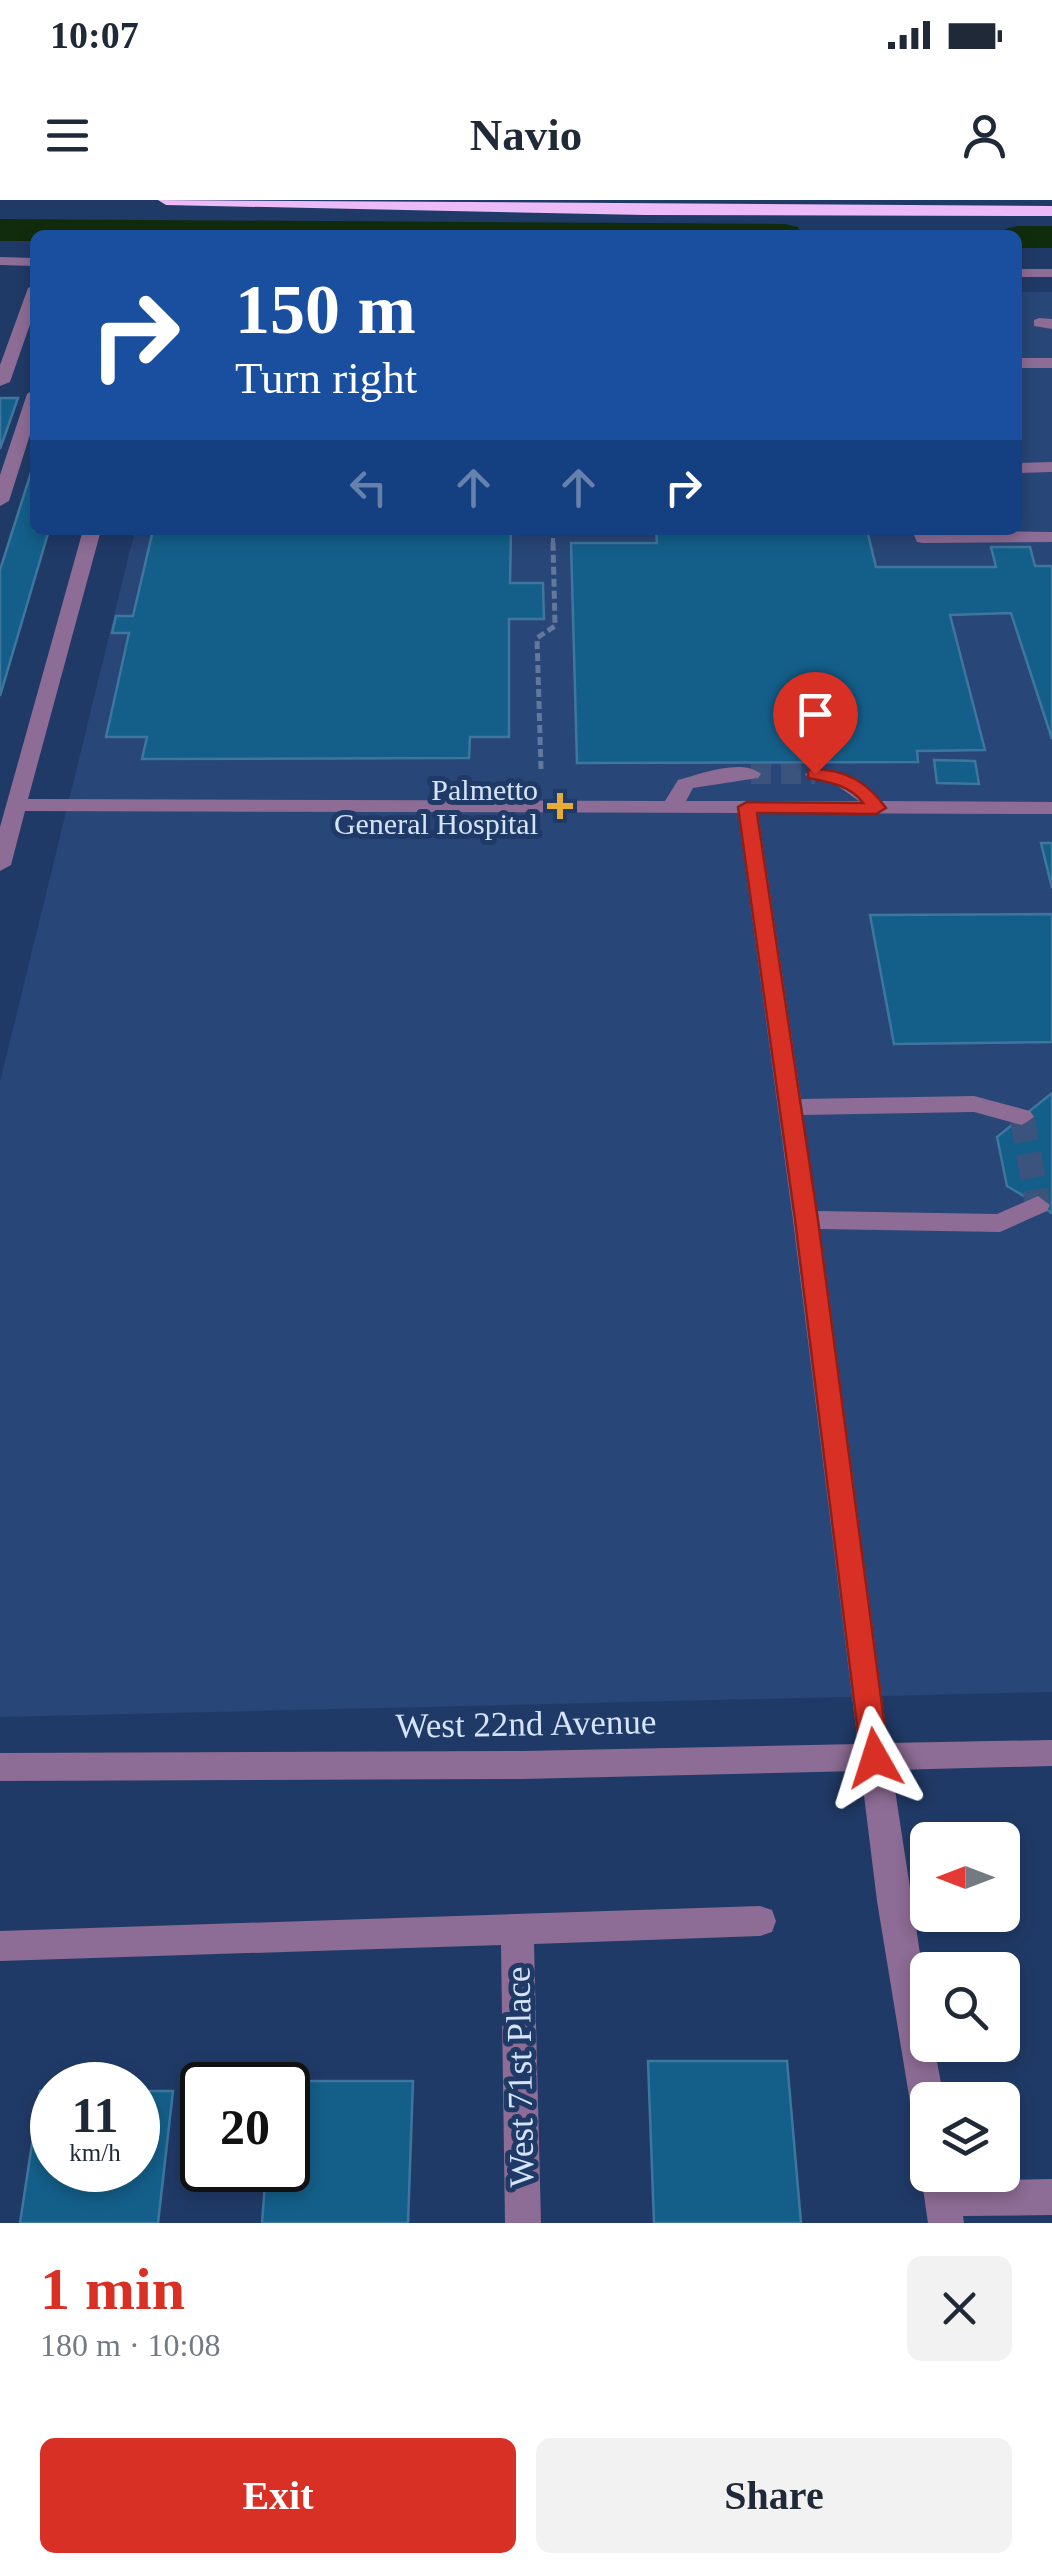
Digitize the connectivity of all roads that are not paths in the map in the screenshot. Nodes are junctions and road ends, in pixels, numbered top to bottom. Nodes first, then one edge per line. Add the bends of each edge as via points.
1 (166, 200) edge
2 (1052, 211) edge
3 (0, 262) edge
4 (30, 262) edge
5 (1022, 273) edge
6 (1052, 274) edge
7 (30, 302) edge
8 (1022, 363) edge
9 (1052, 363) edge
10 (1, 382) edge
11 (30, 382) edge
12 (30, 409) edge
13 (1022, 465) edge
14 (1052, 467) edge
15 (0, 500) edge
16 (91, 535) edge
17 (922, 535) edge
18 (1052, 537) edge
19 (751, 774) tunnel mouth
20 (815, 774) tunnel mouth
21 (16, 805) junction
22 (672, 807) junction
23 (747, 807) junction
24 (876, 808) junction
25 (1052, 808) edge
26 (0, 865) edge
27 (790, 1107) junction
28 (1022, 1118) dead end
29 (1038, 1205) dead end
30 (806, 1220) junction
31 (1052, 1753) edge
32 (875, 1758) junction
33 (0, 1767) edge
34 (760, 1921) dead end
35 (517, 1931) junction
36 (0, 1946) edge
37 (923, 2082) edge
38 (1052, 2197) edge
39 (943, 2199) edge
40 (523, 2223) edge

1 - 2 highway
3 - 4 street
5 - 6 street
7 - 10 street
8 - 9 street
10 - 11 street
12 - 15 street
13 - 14 street
16 - 21 street
17 - 18 street
19 - 22 street via 684,784
20 - 24 street via 863,790
21 - 22 street
21 - 26 street
22 - 23 street
23 - 24 street
23 - 27 street
24 - 25 street
27 - 28 street via 974,1104
27 - 30 street
29 - 30 street via 1000,1223
30 - 32 street
31 - 32 street, West 22nd Avenue
32 - 33 street, West 22nd Avenue
32 - 37 street
34 - 35 street
35 - 36 street
35 - 40 street, West 71st Place
38 - 39 street

